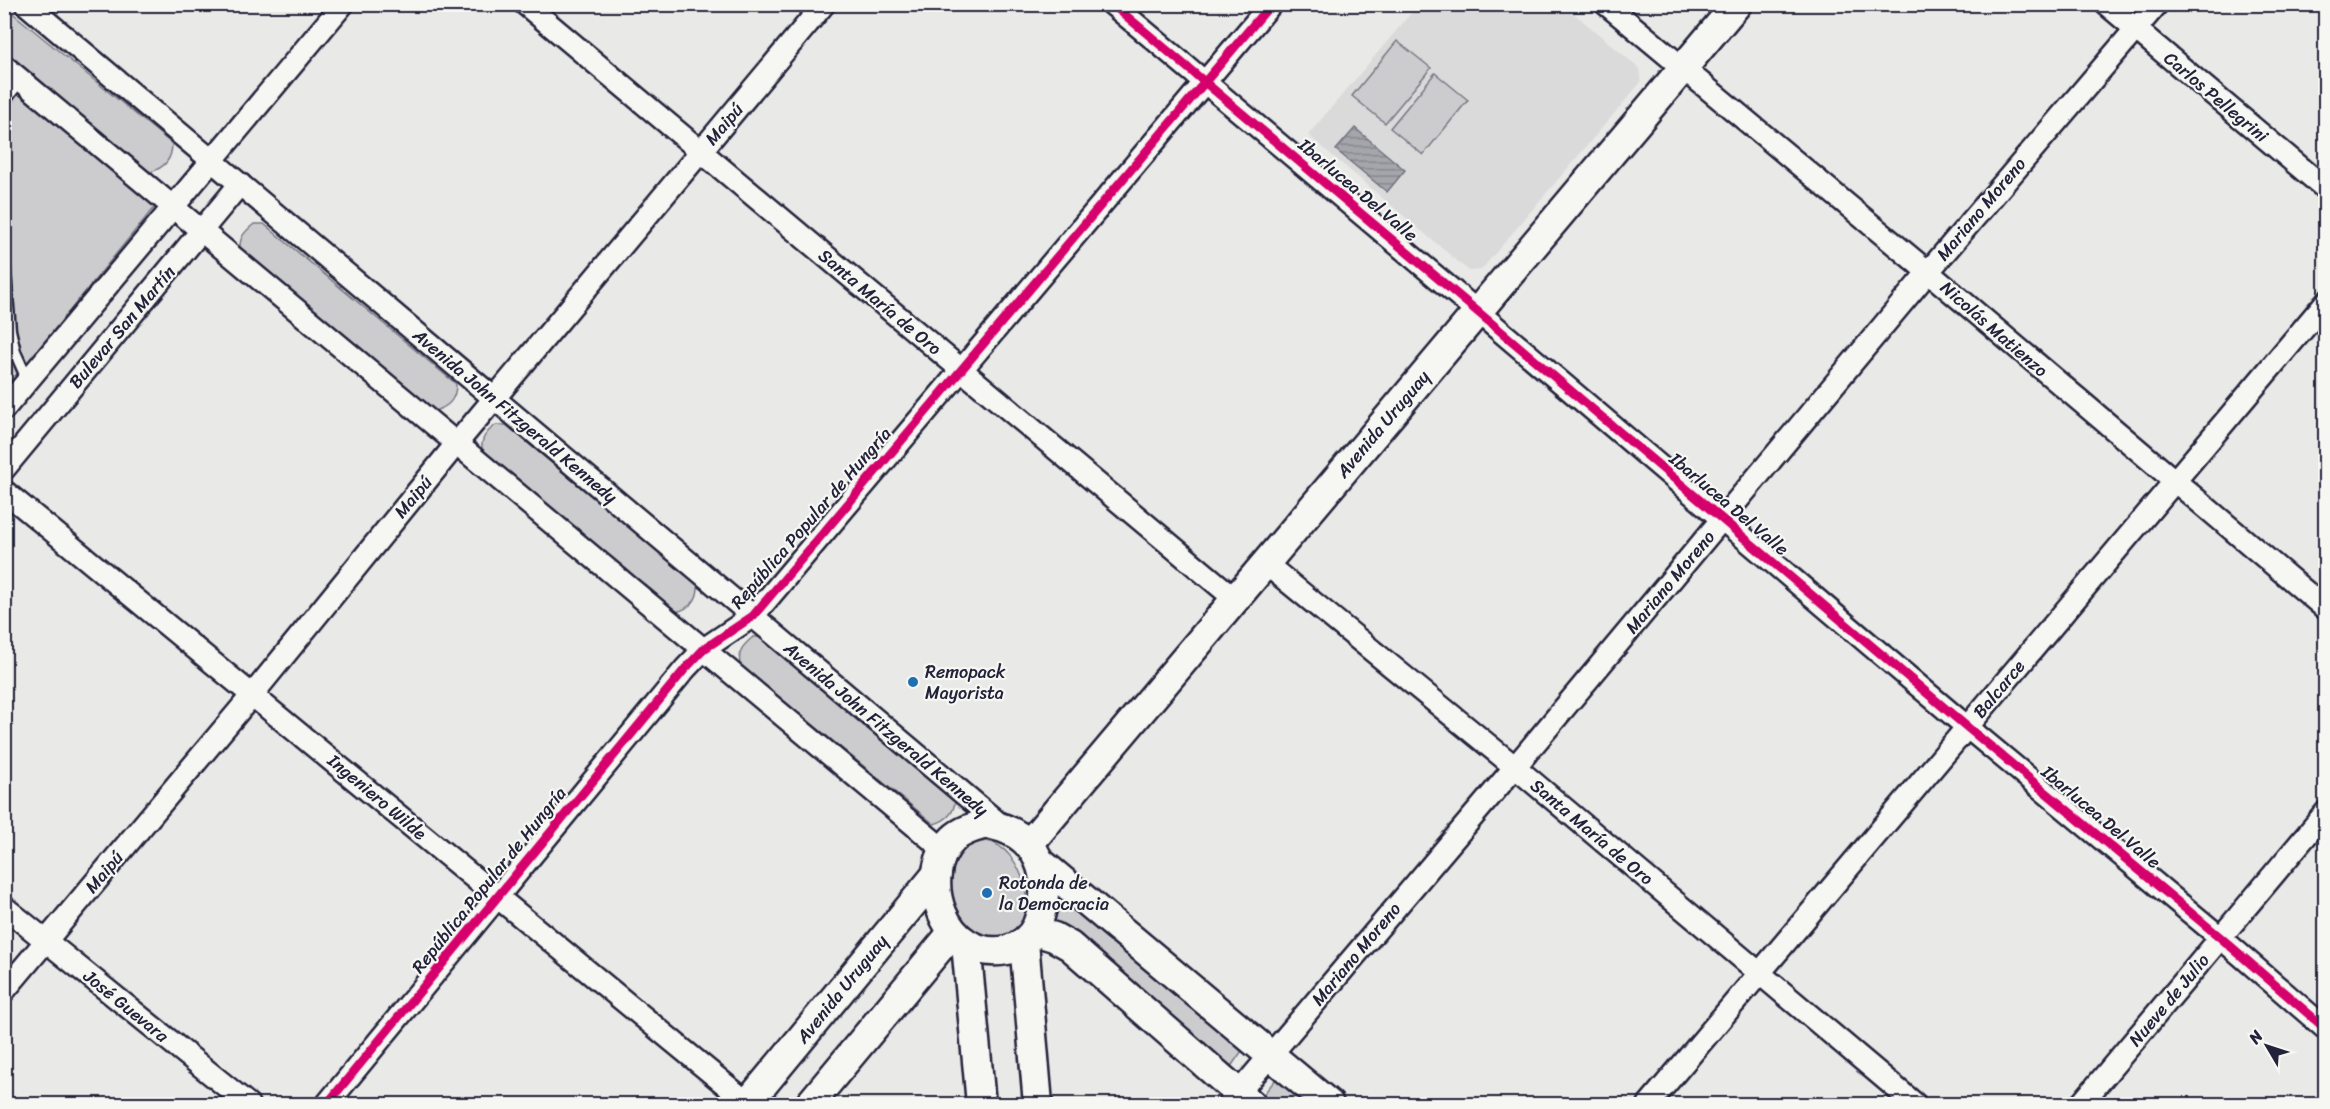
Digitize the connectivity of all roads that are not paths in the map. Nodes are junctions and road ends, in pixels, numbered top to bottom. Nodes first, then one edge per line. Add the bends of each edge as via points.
1 (26, 4) edge
2 (343, 4) edge
3 (525, 4) edge
4 (824, 4) edge
5 (1112, 4) edge
6 (1271, 4) edge
7 (1606, 4) edge
8 (1737, 4) edge
9 (2106, 4) edge
10 (2157, 4) edge
11 (2135, 29) junction
12 (1682, 69) junction
13 (13, 73) edge
14 (1205, 83) junction
15 (4, 101) edge
16 (701, 152) junction
17 (212, 161) junction
18 (240, 184) junction
19 (2325, 189) edge
20 (172, 206) junction
21 (201, 231) junction
22 (4, 260) edge
23 (1928, 272) junction
24 (2325, 302) edge
25 (1478, 312) junction
26 (960, 369) junction
27 (28, 381) junction
28 (494, 399) junction
29 (4, 409) edge
30 (457, 443) junction
31 (4, 469) edge
32 (2173, 482) junction
33 (4, 491) edge
34 (1722, 520) junction
35 (1266, 564) junction
36 (1235, 599) junction
37 (2325, 609) edge
38 (753, 616) junction
39 (704, 649) junction
40 (253, 694) junction
41 (1967, 727) junction
42 (1515, 767) junction
43 (2325, 812) edge
44 (1003, 827) junction
45 (1034, 853) junction
46 (940, 862) junction
47 (497, 896) junction
48 (4, 907) edge
49 (1029, 937) junction
50 (959, 938) junction
51 (2220, 938) junction
52 (46, 941) junction
53 (1759, 972) junction
54 (4, 991) edge
55 (2325, 1029) edge
56 (1270, 1055) junction
57 (1239, 1101) edge
58 (248, 1104) edge
59 (327, 1104) edge
60 (748, 1104) edge
61 (810, 1104) edge
62 (981, 1104) edge
63 (1038, 1104) edge
64 (1329, 1104) edge
65 (1649, 1104) edge
66 (1915, 1104) edge
67 (2082, 1104) edge

1 - 17 street, Avenida John Fitzgerald Kennedy
2 - 17 street
3 - 16 street, Santa María de Oro
4 - 16 street, Maipú
5 - 14 street, Ibarlucea Del Valle
6 - 14 street, República Popular de Hungría
7 - 12 street, Nicolás Matienzo
8 - 12 street, Avenida Uruguay
9 - 11 street, Carlos Pellegrini
10 - 11 street, Mariano Moreno
11 - 19 street, Carlos Pellegrini
11 - 23 street, Mariano Moreno
12 - 23 street, Nicolás Matienzo
12 - 25 street, Avenida Uruguay
13 - 15 lane
13 - 20 street
14 - 25 street, Ibarlucea Del Valle
14 - 26 street, República Popular de Hungría
16 - 26 street, Santa María de Oro
16 - 28 street, Maipú
17 - 18 street, Avenida John Fitzgerald Kennedy
17 - 20 street
18 - 21 street, Bulevar San Martín
18 - 28 street, Avenida John Fitzgerald Kennedy
20 - 21 street
20 - 27 street
21 - 30 street
21 - 31 street, Bulevar San Martín
22 - 27 lane via 10,330
23 - 32 street, Nicolás Matienzo
23 - 34 street, Mariano Moreno
24 - 32 street, Balcarce
25 - 34 street, Ibarlucea Del Valle
25 - 35 street, Avenida Uruguay
26 - 36 street, Santa María de Oro
26 - 38 street, República Popular de Hungría
27 - 29 street
28 - 30 street, Maipú
28 - 38 street, Avenida John Fitzgerald Kennedy
30 - 39 street
30 - 40 street, Maipú
32 - 37 street, Nicolás Matienzo
32 - 41 street, Balcarce
33 - 40 street, Ingeniero Wilde
34 - 41 street, Ibarlucea Del Valle
34 - 42 street, Mariano Moreno
35 - 36 street, Avenida Uruguay
35 - 42 street, Santa María de Oro
36 - 45 street, Avenida Uruguay
38 - 39 street, República Popular de Hungría
38 - 44 street, Avenida John Fitzgerald Kennedy
39 - 46 street
39 - 47 street, República Popular de Hungría
40 - 47 street, Ingeniero Wilde
40 - 52 street, Maipú
41 - 51 street, Ibarlucea Del Valle
41 - 53 street, Balcarce
42 - 53 street, Santa María de Oro
42 - 56 street, Mariano Moreno
43 - 51 street, Nueve de Julio
44 - 45 street via 1016,832
44 - 46 street via 972,827 954,837
45 - 49 street via 1044,879 1044,906
45 - 56 street
46 - 50 street via 938,892 942,909
46 - 60 street, Avenida Uruguay
47 - 59 street, República Popular de Hungría
47 - 60 street, Ingeniero Wilde
48 - 52 street, José Guevara
49 - 50 street via 1010,950 993,952 979,950
49 - 57 street via 1054,937 1070,946
49 - 63 street
50 - 61 street
50 - 62 street
51 - 55 street, Ibarlucea Del Valle
51 - 67 street, Nueve de Julio
52 - 54 street, Maipú
52 - 58 street, José Guevara
53 - 65 street, Balcarce
53 - 66 street, Santa María de Oro
56 - 57 street, Mariano Moreno
56 - 64 street

